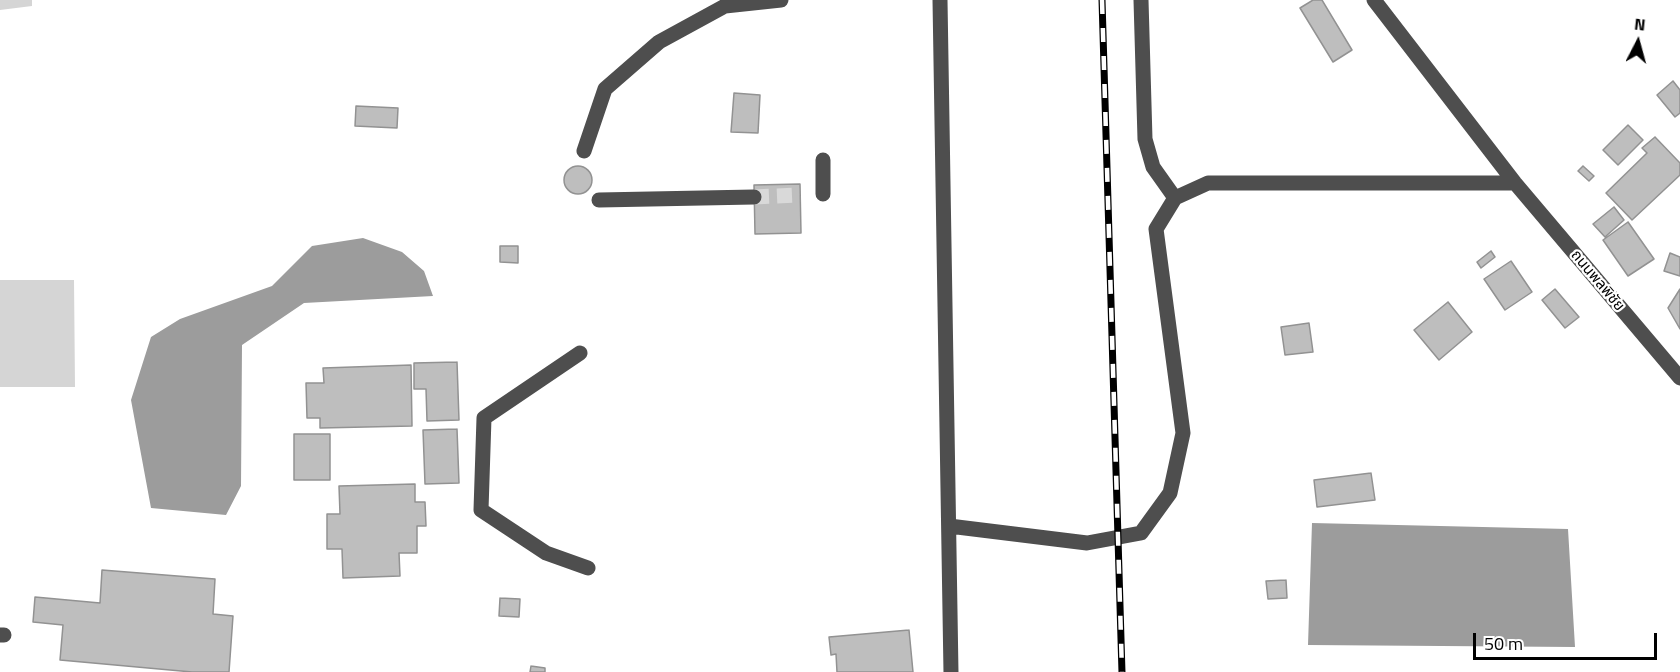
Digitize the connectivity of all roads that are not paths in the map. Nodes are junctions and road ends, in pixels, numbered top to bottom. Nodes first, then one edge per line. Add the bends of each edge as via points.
1 (781, 0) edge
2 (940, 0) edge
3 (1141, 0) edge
4 (1374, 0) edge
5 (584, 151) dead end
6 (823, 160) dead end
7 (1515, 183) junction
8 (823, 194) dead end
9 (754, 197) tunnel mouth
10 (1175, 198) junction
11 (599, 201) dead end
12 (580, 353) dead end
13 (1680, 378) edge
14 (949, 526) junction
15 (588, 568) dead end
16 (951, 672) edge

1 - 5 street via 725,6 659,42 605,89
2 - 14 street
3 - 10 street via 1145,139 1153,167
4 - 7 street, ถนนพลพิชัย
6 - 8 street
7 - 10 street via 1208,183
7 - 13 street, ถนนพลพิชัย
9 - 11 street
10 - 14 street via 1156,229 1183,433 1170,493 1141,532 1087,543
12 - 15 street via 484,418 481,510 546,553
14 - 16 street

